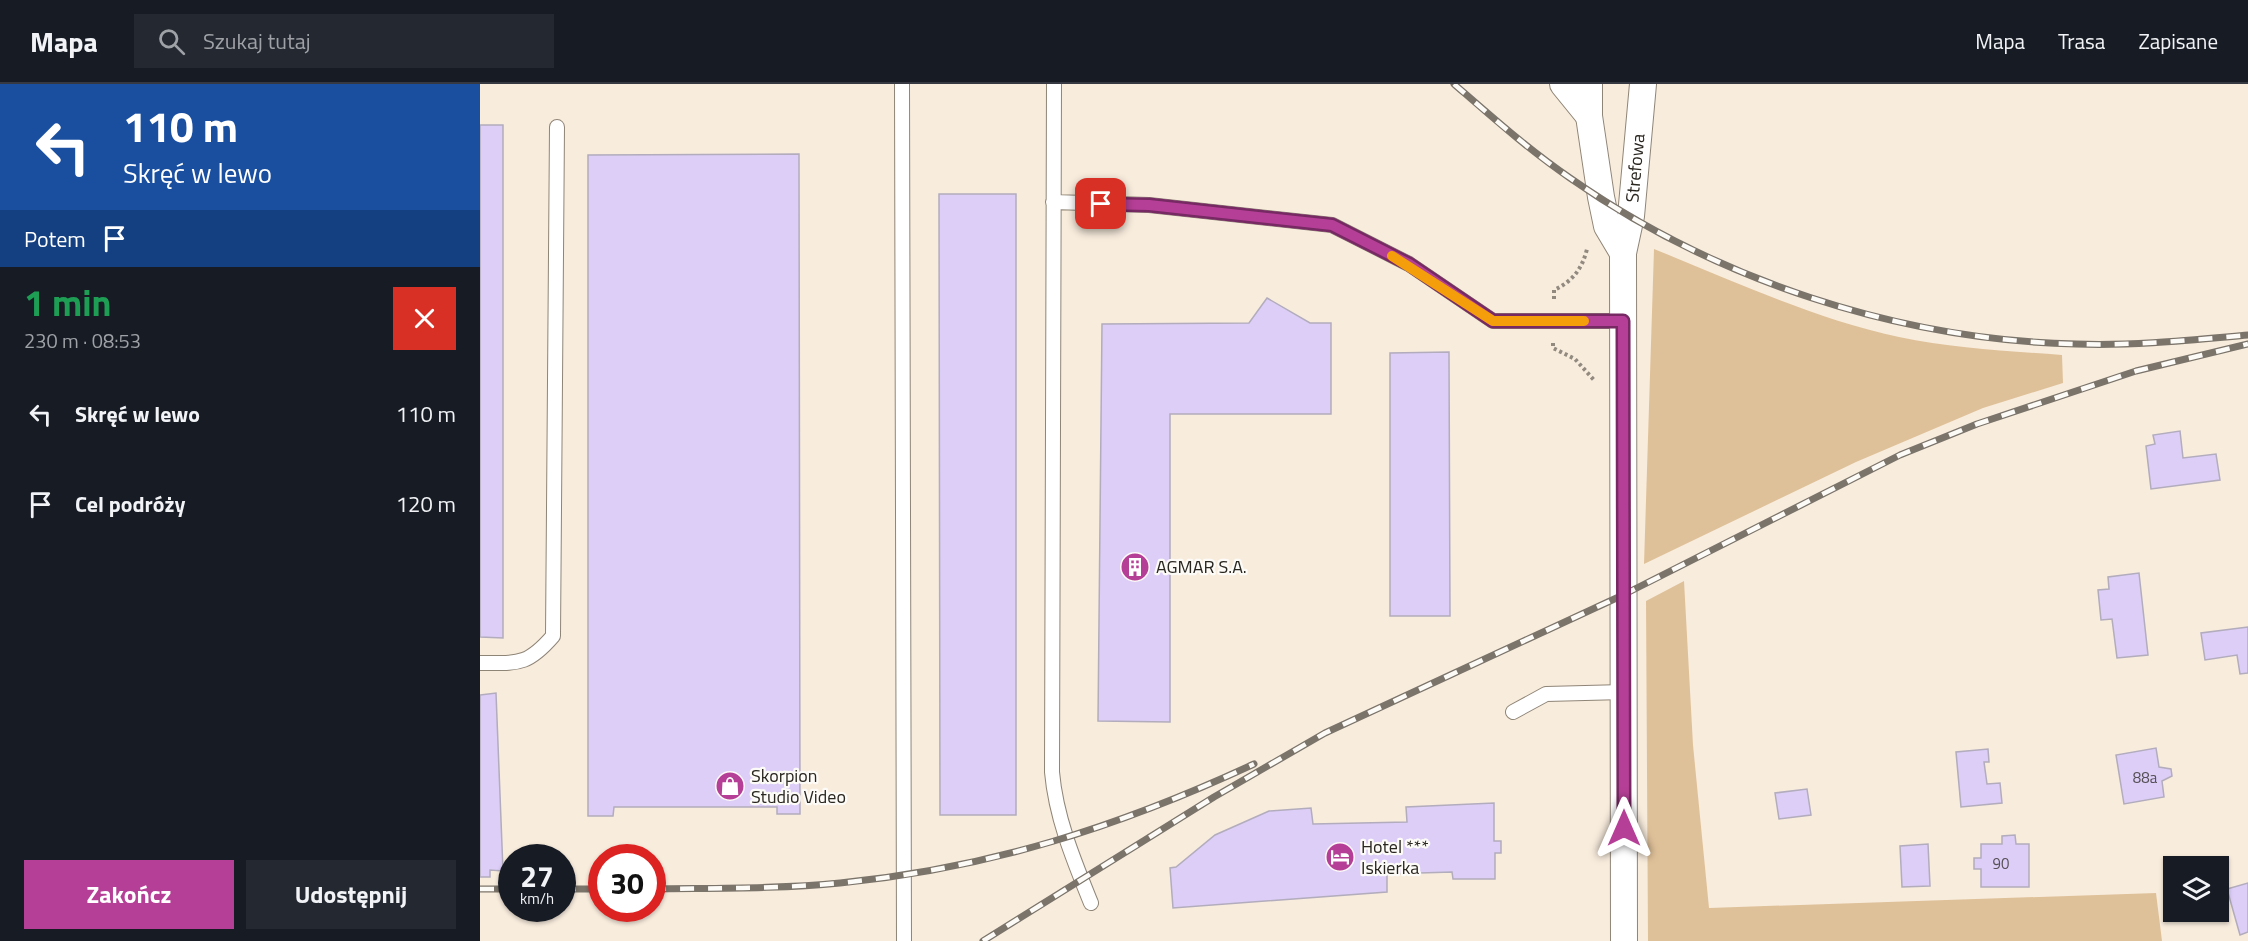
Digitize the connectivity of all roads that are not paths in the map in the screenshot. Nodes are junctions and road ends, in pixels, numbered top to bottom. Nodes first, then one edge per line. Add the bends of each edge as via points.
1 (902, 84) edge
2 (1053, 84) edge
3 (1563, 84) edge
4 (1589, 84) edge
5 (1644, 84) edge
6 (1589, 116) junction
7 (557, 127) dead end
8 (1053, 202) junction
9 (1623, 253) junction
10 (1623, 321) junction
11 (480, 663) edge
12 (1624, 692) junction
13 (1514, 712) dead end
14 (1091, 903) dead end
15 (904, 941) edge
16 (1624, 941) edge

1 - 15 lane
2 - 8 lane
3 - 6 street, Strefowa
4 - 6 street, Strefowa
5 - 9 street, Strefowa via 1631,216
6 - 9 street, Strefowa via 1607,226
7 - 11 lane via 553,636 537,655 516,663
8 - 10 lane via 1149,205 1332,225 1409,264 1493,321
8 - 14 lane via 1052,772 1066,839
9 - 10 street, Strefowa
10 - 12 street, Strefowa
12 - 13 lane via 1546,694
12 - 16 street, Strefowa

